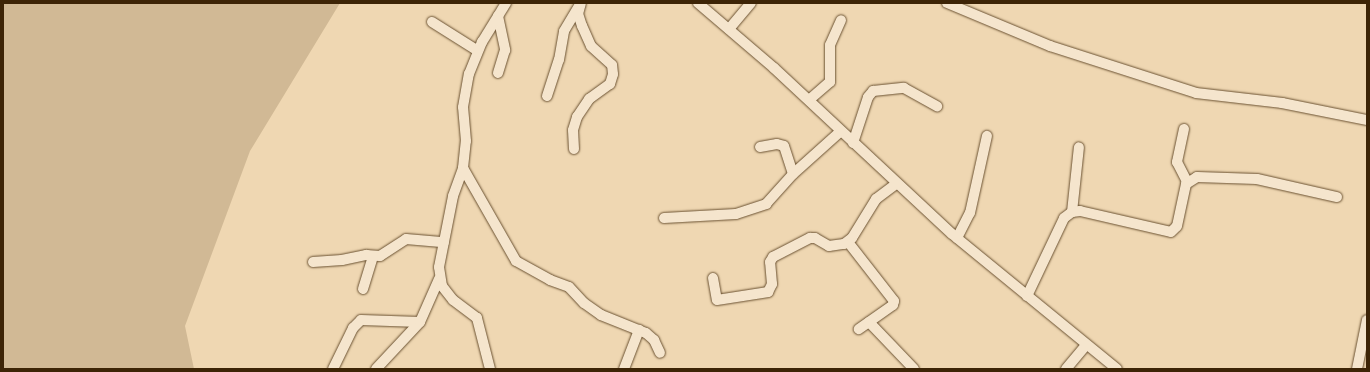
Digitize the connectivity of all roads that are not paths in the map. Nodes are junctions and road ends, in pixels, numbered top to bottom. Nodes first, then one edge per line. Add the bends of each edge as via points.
1 (506, 3) edge
2 (698, 3) edge
3 (751, 3) edge
4 (947, 3) edge
5 (580, 5) edge
6 (498, 16) junction
7 (842, 20) dead end
8 (432, 22) dead end
9 (729, 30) junction
10 (478, 51) junction
11 (498, 73) dead end
12 (547, 96) dead end
13 (809, 100) junction
14 (937, 106) dead end
15 (1367, 120) edge
16 (1184, 129) dead end
17 (841, 131) junction
18 (987, 136) dead end
19 (853, 143) junction
20 (760, 147) dead end
21 (1080, 147) dead end
22 (574, 149) dead end
23 (462, 168) junction
24 (793, 174) junction
25 (1187, 182) junction
26 (896, 184) junction
27 (1337, 197) dead end
28 (1072, 212) junction
29 (664, 218) dead end
30 (956, 238) junction
31 (444, 242) junction
32 (848, 242) junction
33 (373, 256) junction
34 (313, 262) dead end
35 (713, 278) dead end
36 (440, 279) junction
37 (363, 289) dead end
38 (1027, 296) junction
39 (1367, 320) edge
40 (420, 322) junction
41 (869, 322) junction
42 (859, 329) dead end
43 (639, 330) junction
44 (1086, 345) junction
45 (660, 353) dead end
46 (333, 369) edge
47 (376, 369) edge
48 (490, 369) edge
49 (625, 369) edge
50 (914, 369) edge
51 (1066, 369) edge
52 (1117, 369) edge
53 (1357, 369) edge

1 - 6 street
2 - 9 street
3 - 9 street
4 - 15 street via 1050,46 1196,93 1282,103
5 - 12 street via 564,30 559,60
5 - 22 street via 579,20 591,46 612,64 614,74 610,84 589,99 577,117 573,130
6 - 10 street
6 - 11 street via 505,50
7 - 13 street via 830,46 830,82
8 - 10 street
9 - 13 street
10 - 23 street via 469,74 463,107 466,141
13 - 17 street
14 - 19 street via 904,88 873,91 868,97
16 - 25 street via 1178,162
17 - 19 street
17 - 24 street
18 - 30 street via 970,213
19 - 26 street
20 - 24 street via 777,144 784,146
21 - 28 street
23 - 31 street via 453,196
23 - 43 street via 516,261 550,280 569,287 584,303 601,315
24 - 29 street via 769,200 753,210 719,217
25 - 27 street via 1197,177 1248,178
25 - 28 street via 1177,226 1171,232 1080,211
26 - 30 street
26 - 32 street via 876,199
28 - 38 street via 1064,218
30 - 38 street
31 - 33 street via 406,239 384,254
31 - 36 street
32 - 35 street via 829,246 810,238 773,257 770,262 771,288 764,294 717,300
32 - 41 street via 894,300 893,305
33 - 34 street
33 - 37 street
36 - 40 street
36 - 48 street via 453,300 477,318
38 - 44 street
39 - 53 street
40 - 46 street via 361,320 353,328
40 - 47 street
41 - 42 street
41 - 50 street
43 - 45 street via 654,340
43 - 49 street
44 - 51 street
44 - 52 street

